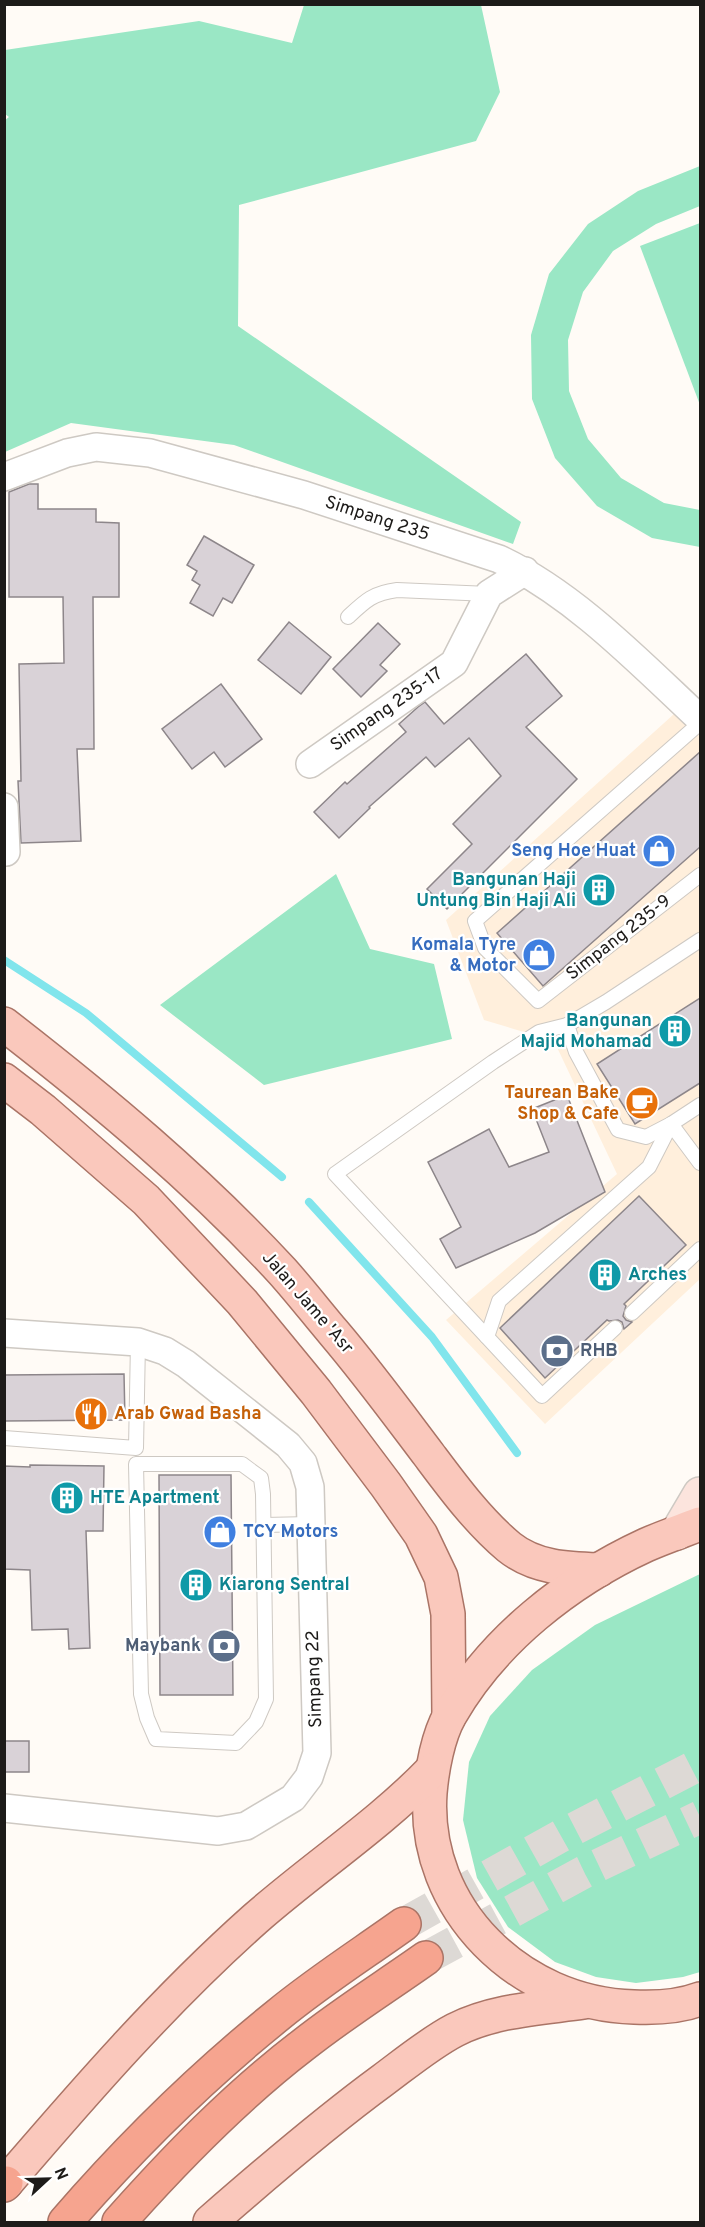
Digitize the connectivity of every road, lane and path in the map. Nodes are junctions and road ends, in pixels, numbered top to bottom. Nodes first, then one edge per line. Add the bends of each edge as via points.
1 (4, 477) edge
2 (525, 571) junction
3 (489, 594) junction
4 (348, 617) dead end
5 (700, 721) edge
6 (310, 764) dead end
7 (4, 807) edge
8 (6, 852) dead end
9 (700, 875) edge
10 (700, 940) edge
11 (4, 1024) edge
12 (567, 1025) junction
13 (4, 1080) edge
14 (700, 1105) edge
15 (671, 1124) junction
16 (700, 1163) edge
17 (700, 1249) edge
18 (632, 1313) dead end
19 (615, 1328) dead end
20 (4, 1333) edge
21 (487, 1336) junction
22 (138, 1342) junction
23 (4, 1438) edge
24 (700, 1494) edge
25 (311, 1524) junction
26 (264, 1525) junction
27 (689, 1528) edge
28 (600, 1570) junction
29 (449, 1716) junction
30 (432, 1770) junction
31 (4, 1808) edge
32 (404, 1924) tunnel mouth
33 (426, 1958) tunnel mouth
34 (586, 2001) junction
35 (696, 2006) edge
36 (5, 2184) edge
37 (65, 2223) edge
38 (119, 2223) edge
39 (210, 2223) edge

1 - 2 street, Simpang 235 via 67,453 96,447 150,453 304,495
2 - 3 street
2 - 5 street, Simpang 235 via 600,627
3 - 4 lane via 384,592 371,596
3 - 6 street, Simpang 235-17 via 454,663
5 - 9 lane, Simpang 235-9 via 475,921 485,948 538,1001
7 - 8 street
10 - 12 lane
11 - 28 main road, Jalan Jame 'Asr via 72,1076 180,1170 281,1271 356,1359 454,1488 510,1548 558,1569
12 - 15 lane via 576,1052 618,1130 646,1137
12 - 21 lane via 539,1032 335,1174
13 - 29 main road via 146,1200 242,1302 316,1392 421,1535 441,1577 448,1614
14 - 15 lane
15 - 16 lane
15 - 21 lane via 649,1167 499,1301
17 - 18 lane
19 - 21 lane via 542,1396
20 - 22 street, Simpang 22
22 - 23 lane via 136,1448
22 - 25 street, Simpang 22 via 165,1351 186,1364 288,1445 303,1463 310,1487
24 - 27 street
25 - 26 lane
25 - 31 street, Simpang 22 via 317,1753 309,1778 293,1798 246,1826 218,1831
26 - 26 lane via 261,1478 242,1464 136,1464 141,1694 156,1739 236,1743 256,1722 266,1699
27 - 28 main road
28 - 29 main road via 560,1596 514,1634 480,1672
29 - 30 main road
30 - 34 main road via 429,1815 435,1859 448,1892 470,1925 497,1954 526,1975
30 - 36 main road via 402,1800 256,1919 176,1992
32 - 37 highway via 279,2013 221,2063
33 - 38 highway via 303,2045 242,2095
34 - 35 main road via 621,2007
34 - 39 main road via 498,2015 456,2030 346,2107

